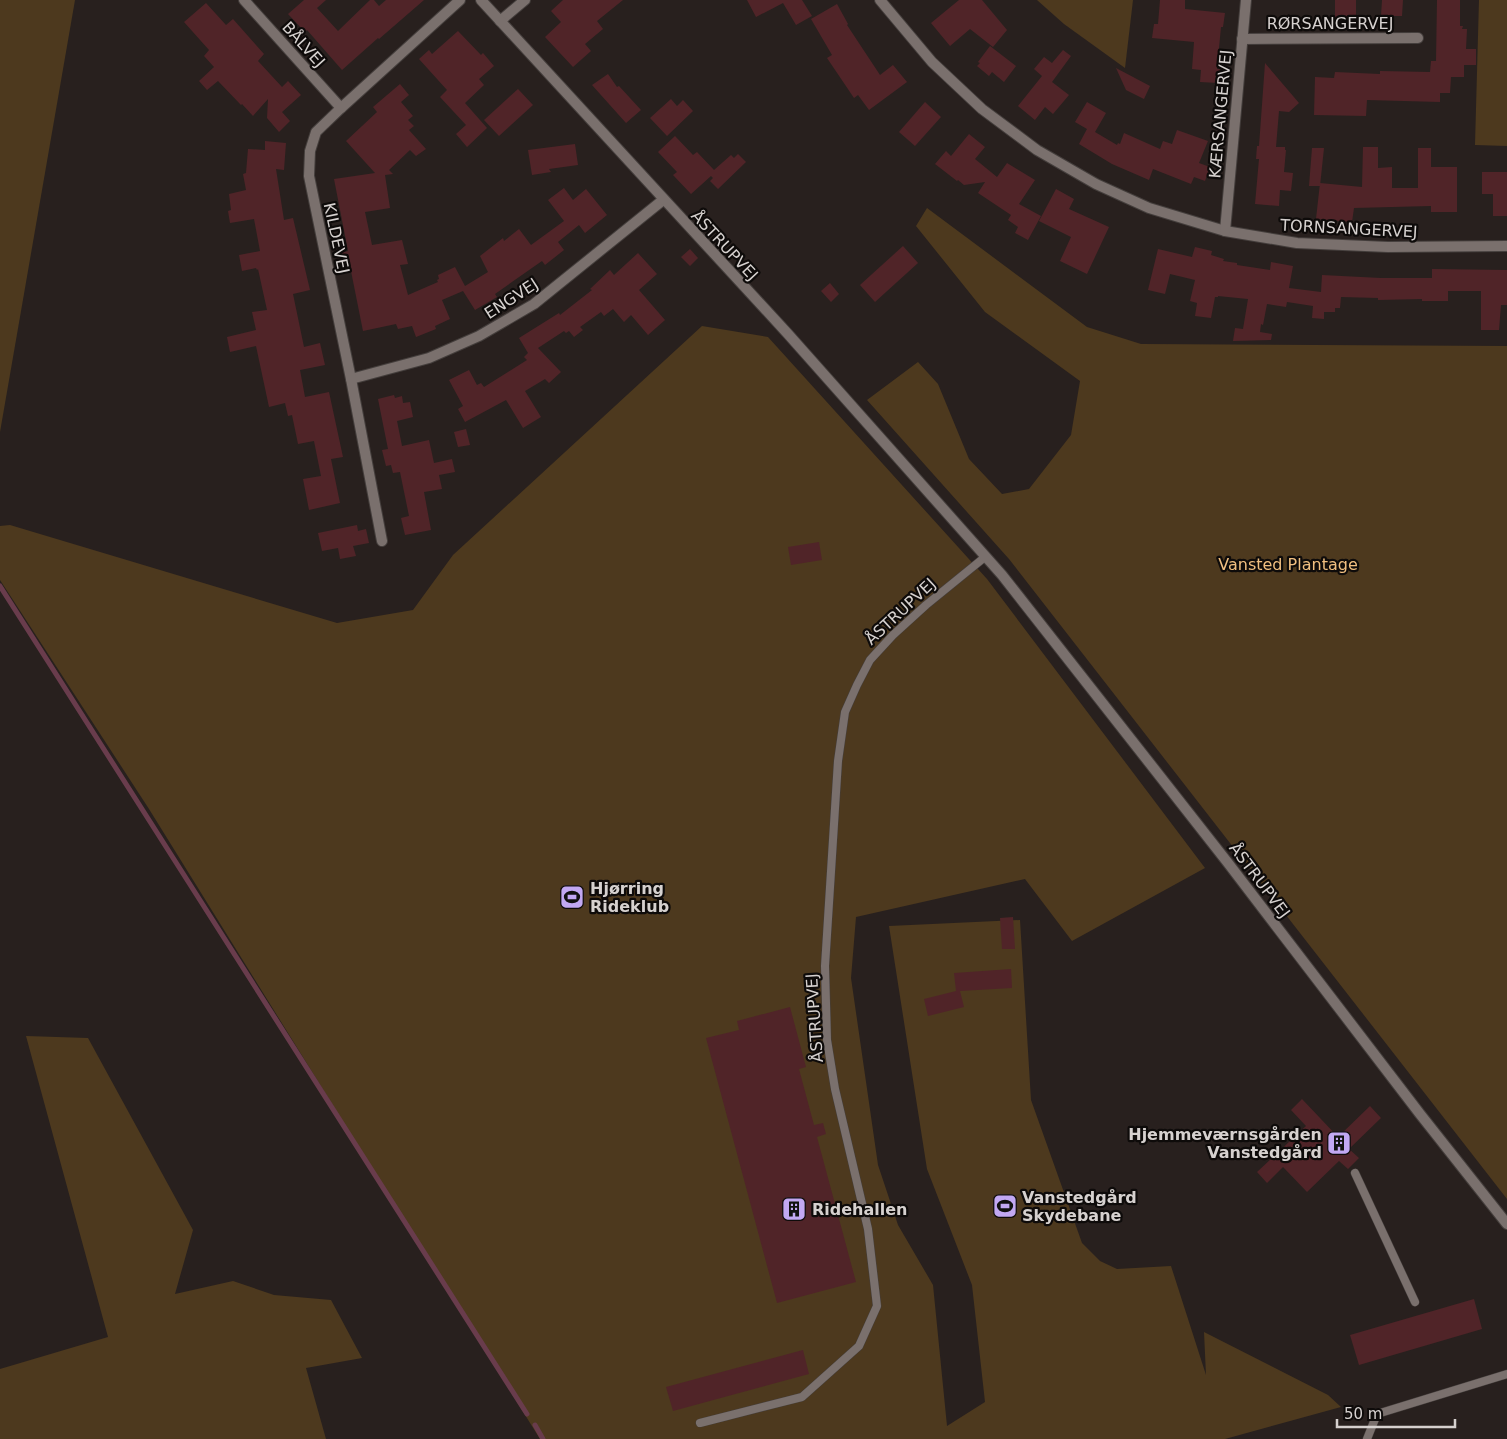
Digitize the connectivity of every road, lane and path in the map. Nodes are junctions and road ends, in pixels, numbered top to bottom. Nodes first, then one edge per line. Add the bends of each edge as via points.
1 (244, 0) edge
2 (460, 0) edge
3 (480, 0) edge
4 (525, 0) edge
5 (880, 0) edge
6 (1246, 0) edge
7 (500, 21) junction
8 (1418, 38) dead end
9 (1242, 39) junction
10 (341, 108) junction
11 (664, 200) junction
12 (1225, 230) junction
13 (1507, 246) edge
14 (351, 379) junction
15 (382, 541) dead end
16 (986, 556) junction
17 (1355, 1173) dead end
18 (1507, 1224) edge
19 (1415, 1302) dead end
20 (1507, 1374) edge
21 (700, 1423) dead end
22 (1367, 1439) edge

1 - 10 street, BÅLVEJ
2 - 10 street, KILDEVEJ
3 - 7 street, ÅSTRUPVEJ
4 - 7 street
5 - 12 street, TORNSANGERVEJ via 932,62 982,109 1037,150 1096,184 1149,208
6 - 9 street, KÆRSANGERVEJ
7 - 11 street, ÅSTRUPVEJ
8 - 9 street, RØRSANGERVEJ
9 - 12 street, KÆRSANGERVEJ
10 - 14 street, KILDEVEJ via 316,132 310,151 309,176
11 - 14 street, ENGVEJ via 534,304 479,336 429,358
11 - 16 street, ÅSTRUPVEJ
12 - 13 street, TORNSANGERVEJ via 1297,243 1388,247
14 - 15 street, KILDEVEJ
16 - 18 street, ÅSTRUPVEJ via 1228,862
16 - 21 lane, ÅSTRUPVEJ via 926,605 870,660 845,712 838,761 825,966 827,1040 835,1089 868,1229 877,1306 859,1346 802,1397
17 - 19 lane
20 - 22 lane via 1377,1414

